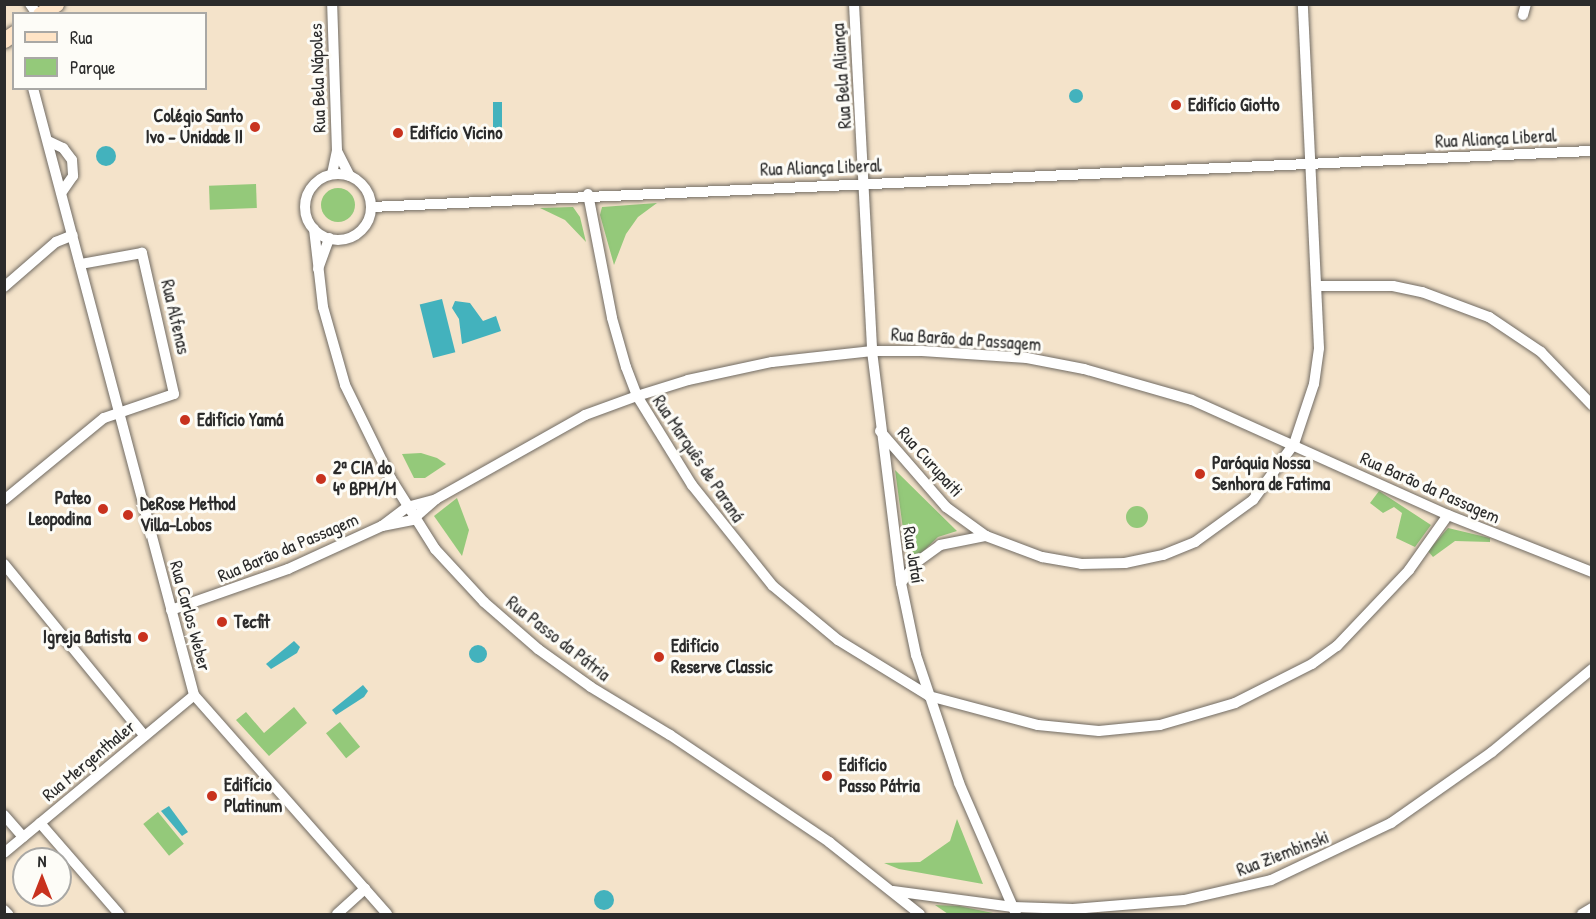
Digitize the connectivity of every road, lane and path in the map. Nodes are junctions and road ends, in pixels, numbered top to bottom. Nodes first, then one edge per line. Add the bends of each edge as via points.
1 (56, 4) edge
2 (332, 4) edge
3 (854, 4) edge
4 (1303, 4) edge
5 (42, 12) edge
6 (34, 90) edge
7 (48, 141) junction
8 (337, 151) junction
9 (1592, 151) edge
10 (1312, 166) junction
11 (332, 174) junction
12 (350, 176) junction
13 (865, 182) junction
14 (62, 192) junction
15 (588, 194) junction
16 (371, 207) junction
17 (314, 229) junction
18 (73, 235) junction
19 (329, 238) junction
20 (80, 264) junction
21 (317, 273) junction
22 (1318, 286) junction
23 (4, 287) edge
24 (872, 351) junction
25 (637, 396) junction
26 (1592, 405) edge
27 (119, 412) junction
28 (880, 431) junction
29 (1294, 444) junction
30 (436, 499) junction
31 (4, 500) edge
32 (407, 507) junction
33 (1448, 515) junction
34 (415, 518) junction
35 (382, 526) junction
36 (986, 536) junction
37 (4, 564) edge
38 (1592, 572) edge
39 (901, 583) junction
40 (171, 610) junction
41 (1592, 669) edge
42 (194, 695) junction
43 (929, 696) junction
44 (145, 736) junction
45 (4, 815) edge
46 (40, 823) junction
47 (23, 837) junction
48 (4, 853) edge
49 (365, 889) junction
50 (893, 891) junction
51 (1592, 908) edge
52 (4, 910) edge
53 (1014, 911) edge
54 (8, 915) edge
55 (119, 915) edge
56 (336, 915) edge
57 (387, 915) edge
58 (921, 915) edge
59 (1582, 915) edge

1 - 5 main road
2 - 8 street, Rua Bela Nápoles
3 - 13 street, Rua Bela Aliança
4 - 10 street, Rua Curupaiti
6 - 7 street, Rua Carlos Weber
7 - 14 street, Rua Carlos Weber
7 - 14 street via 63,148 72,160 73,176
8 - 11 street
8 - 12 street
9 - 10 street, Rua Aliança Liberal
10 - 13 street, Rua Aliança Liberal
10 - 22 street, Rua Curupaiti
11 - 12 street
11 - 17 street via 319,180 308,194 305,211
12 - 16 street via 365,188
13 - 15 street, Rua Aliança Liberal
13 - 24 street, Rua Jataí
14 - 18 street, Rua Carlos Weber
15 - 16 street, Rua Aliança Liberal
15 - 25 street, Rua Marquês de Paraná via 612,318
16 - 19 street via 365,226 358,233
17 - 19 street
17 - 21 street, Rua Passo da Pátria
18 - 20 street, Rua Carlos Weber
18 - 23 street via 56,242
19 - 21 street
20 - 27 street, Rua Carlos Weber
20 - 27 street, Rua Alfenas via 134,251 144,256 175,390 169,399
21 - 32 street, Rua Passo da Pátria via 330,338 345,385
22 - 26 street via 1393,286 1432,295 1489,317 1540,352
22 - 29 street, Rua Curupaiti via 1318,357
24 - 25 street, Rua Barão da Passagem via 740,368
24 - 28 street, Rua Jataí
24 - 29 street, Rua Barão da Passagem via 1028,357 1084,369 1192,400
25 - 30 street, Rua Barão da Passagem via 585,416
25 - 43 street, Rua Marquês de Paraná via 692,485 773,585 838,640
27 - 31 street via 88,429
27 - 40 street, Rua Carlos Weber
28 - 36 street, Rua Curupaiti via 946,507
28 - 39 street, Rua Jataí
29 - 33 street, Rua Barão da Passagem
29 - 36 street, Rua Curupaiti via 1253,500 1205,536 1163,555 1125,563 1081,564 1009,548
30 - 32 street, Rua Barão da Passagem
30 - 34 street, Rua Barão da Passagem
32 - 34 street, Rua Passo da Pátria
32 - 35 street, Rua Barão da Passagem
33 - 38 street, Rua Barão da Passagem
33 - 43 street, Rua Marquês de Paraná via 1409,570 1337,646 1235,703 1160,725 1099,731 1038,725
34 - 35 street, Rua Barão da Passagem
34 - 50 street, Rua Passo da Pátria via 435,549 484,602 538,649 759,793
35 - 40 street, Rua Barão da Passagem via 288,569
36 - 39 street via 934,549 917,562
37 - 44 street
39 - 43 street, Rua Jataí
40 - 42 street, Rua Carlos Weber
41 - 53 street, Rua Ziembinski via 1492,752 1391,823 1308,865 1228,892 1184,900
42 - 44 street, Rua Mergenthaler
42 - 49 street, Rua Carlos Weber
43 - 53 street, Rua Jataí via 958,783
44 - 46 street, Rua Mergenthaler
45 - 47 street
46 - 47 street, Rua Mergenthaler
46 - 55 street
47 - 48 street, Rua Mergenthaler
49 - 56 street
49 - 57 street, Rua Carlos Weber
50 - 53 street, Rua Ziembinski
50 - 58 street, Rua Passo da Pátria
51 - 59 street
52 - 54 street

